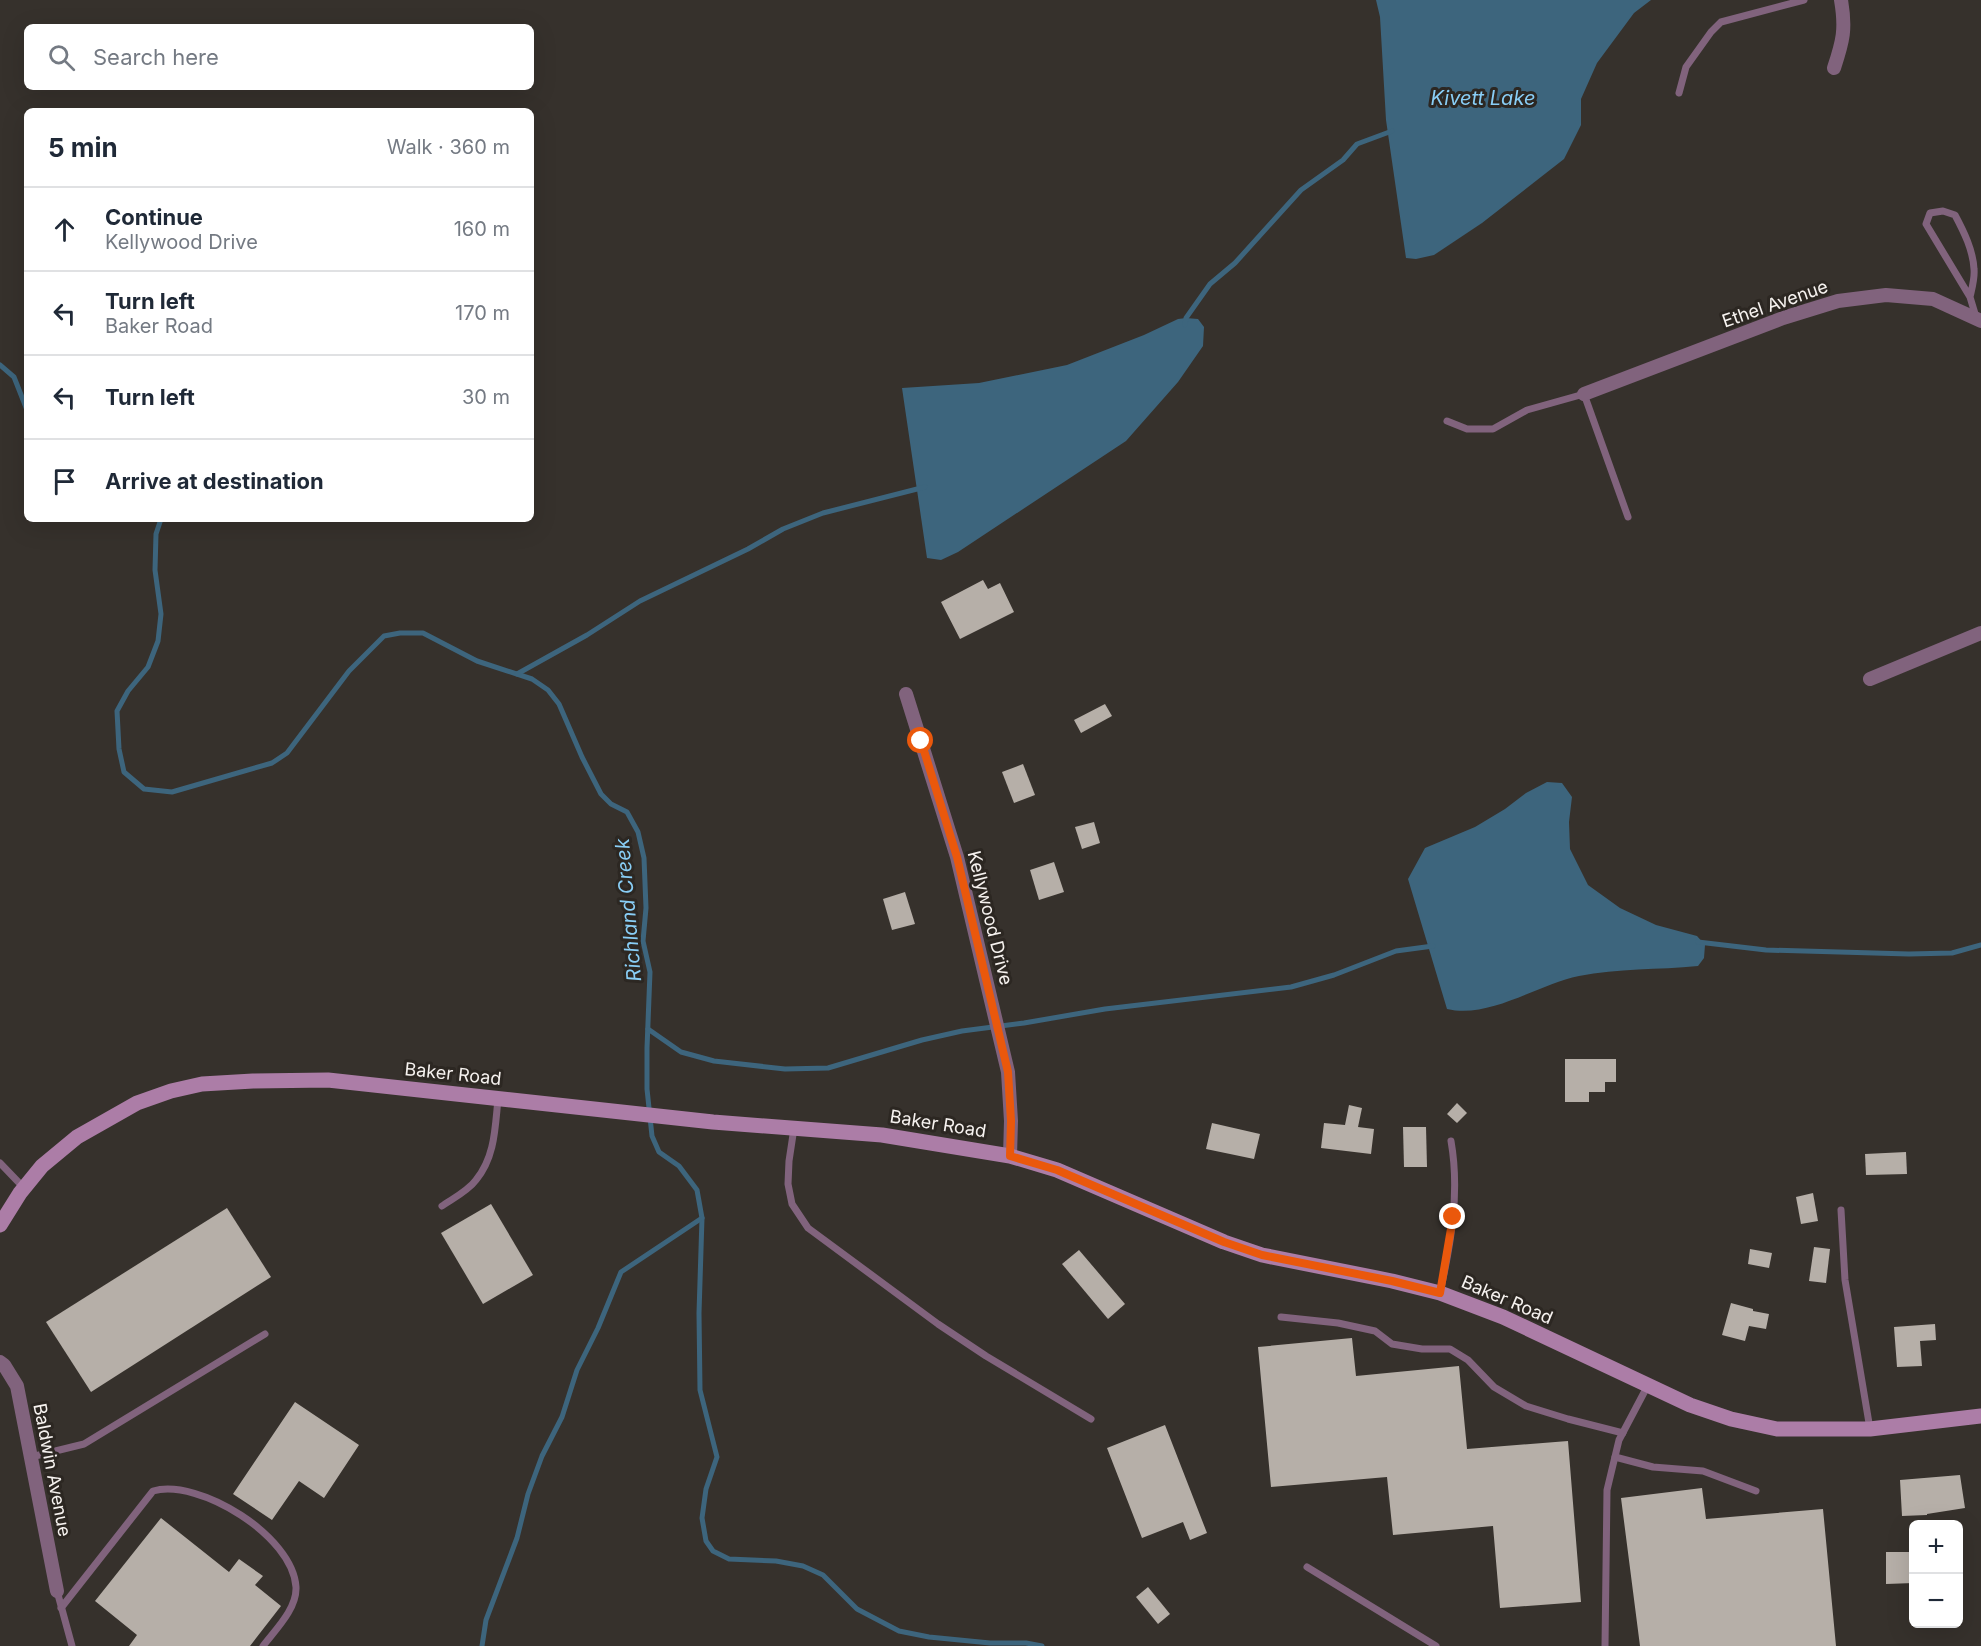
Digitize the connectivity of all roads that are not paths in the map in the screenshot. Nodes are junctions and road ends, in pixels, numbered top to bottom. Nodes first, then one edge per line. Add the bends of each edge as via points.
1 (1804, 0) edge
2 (1841, 0) edge
3 (1834, 68) dead end
4 (1679, 93) dead end
5 (1970, 297) junction
6 (1979, 321) edge
7 (1584, 394) junction
8 (1447, 421) dead end
9 (1628, 517) dead end
10 (1981, 633) edge
11 (1870, 679) dead end
12 (906, 694) dead end
13 (498, 1098) junction
14 (794, 1128) junction
15 (1451, 1142) dead end
16 (1010, 1156) junction
17 (0, 1163) edge
18 (24, 1188) junction
19 (442, 1206) dead end
20 (1841, 1210) dead end
21 (0, 1225) edge
22 (1440, 1293) junction
23 (1281, 1317) dead end
24 (265, 1334) dead end
25 (0, 1362) edge
26 (1648, 1385) junction
27 (1981, 1416) edge
28 (1091, 1419) dead end
29 (1870, 1429) junction
30 (1623, 1433) junction
31 (1615, 1456) junction
32 (31, 1457) junction
33 (1756, 1491) dead end
34 (1307, 1567) dead end
35 (57, 1591) joint
36 (61, 1608) junction
37 (72, 1646) edge
38 (263, 1646) edge
39 (1436, 1646) edge
40 (1605, 1646) edge

1 - 4 lane via 1721,22 1686,67
2 - 3 street via 1843,40
5 - 5 lane via 1926,224 1930,213 1943,211 1955,215 1964,232 1975,270
5 - 6 lane
6 - 7 street, Ethel Avenue via 1933,299 1886,295 1838,301
7 - 8 lane via 1527,410 1493,429 1467,429
7 - 9 lane
10 - 11 street
12 - 16 street, Kellywood Drive via 957,857 1008,1072
13 - 14 street, Baker Road
13 - 18 street, Baker Road via 328,1080 202,1084 137,1103 111,1117 77,1137 42,1166
13 - 19 lane via 494,1146 488,1161 475,1182
14 - 16 street, Baker Road via 882,1135
14 - 28 lane via 788,1184 792,1204 808,1228 938,1324
15 - 22 lane via 1455,1164 1453,1217
16 - 22 street, Baker Road via 1057,1170 1262,1255
17 - 18 lane
18 - 21 street, Baker Road
20 - 29 lane via 1845,1280
22 - 26 street, Baker Road via 1503,1317
23 - 30 lane via 1375,1331 1392,1344 1450,1349 1468,1360 1494,1387 1526,1406
24 - 32 lane via 84,1444
25 - 32 street, Baldwin Avenue via 17,1386
26 - 29 street, Baker Road via 1731,1419 1777,1429
26 - 30 lane
27 - 29 street, Baker Road
30 - 31 lane
31 - 33 lane via 1653,1467 1702,1471
31 - 40 lane via 1607,1491
32 - 35 street, Baldwin Avenue
34 - 39 lane
35 - 36 lane
36 - 37 lane
36 - 38 lane via 153,1491 176,1489 201,1494 245,1518 275,1542 289,1562 296,1587 292,1605

